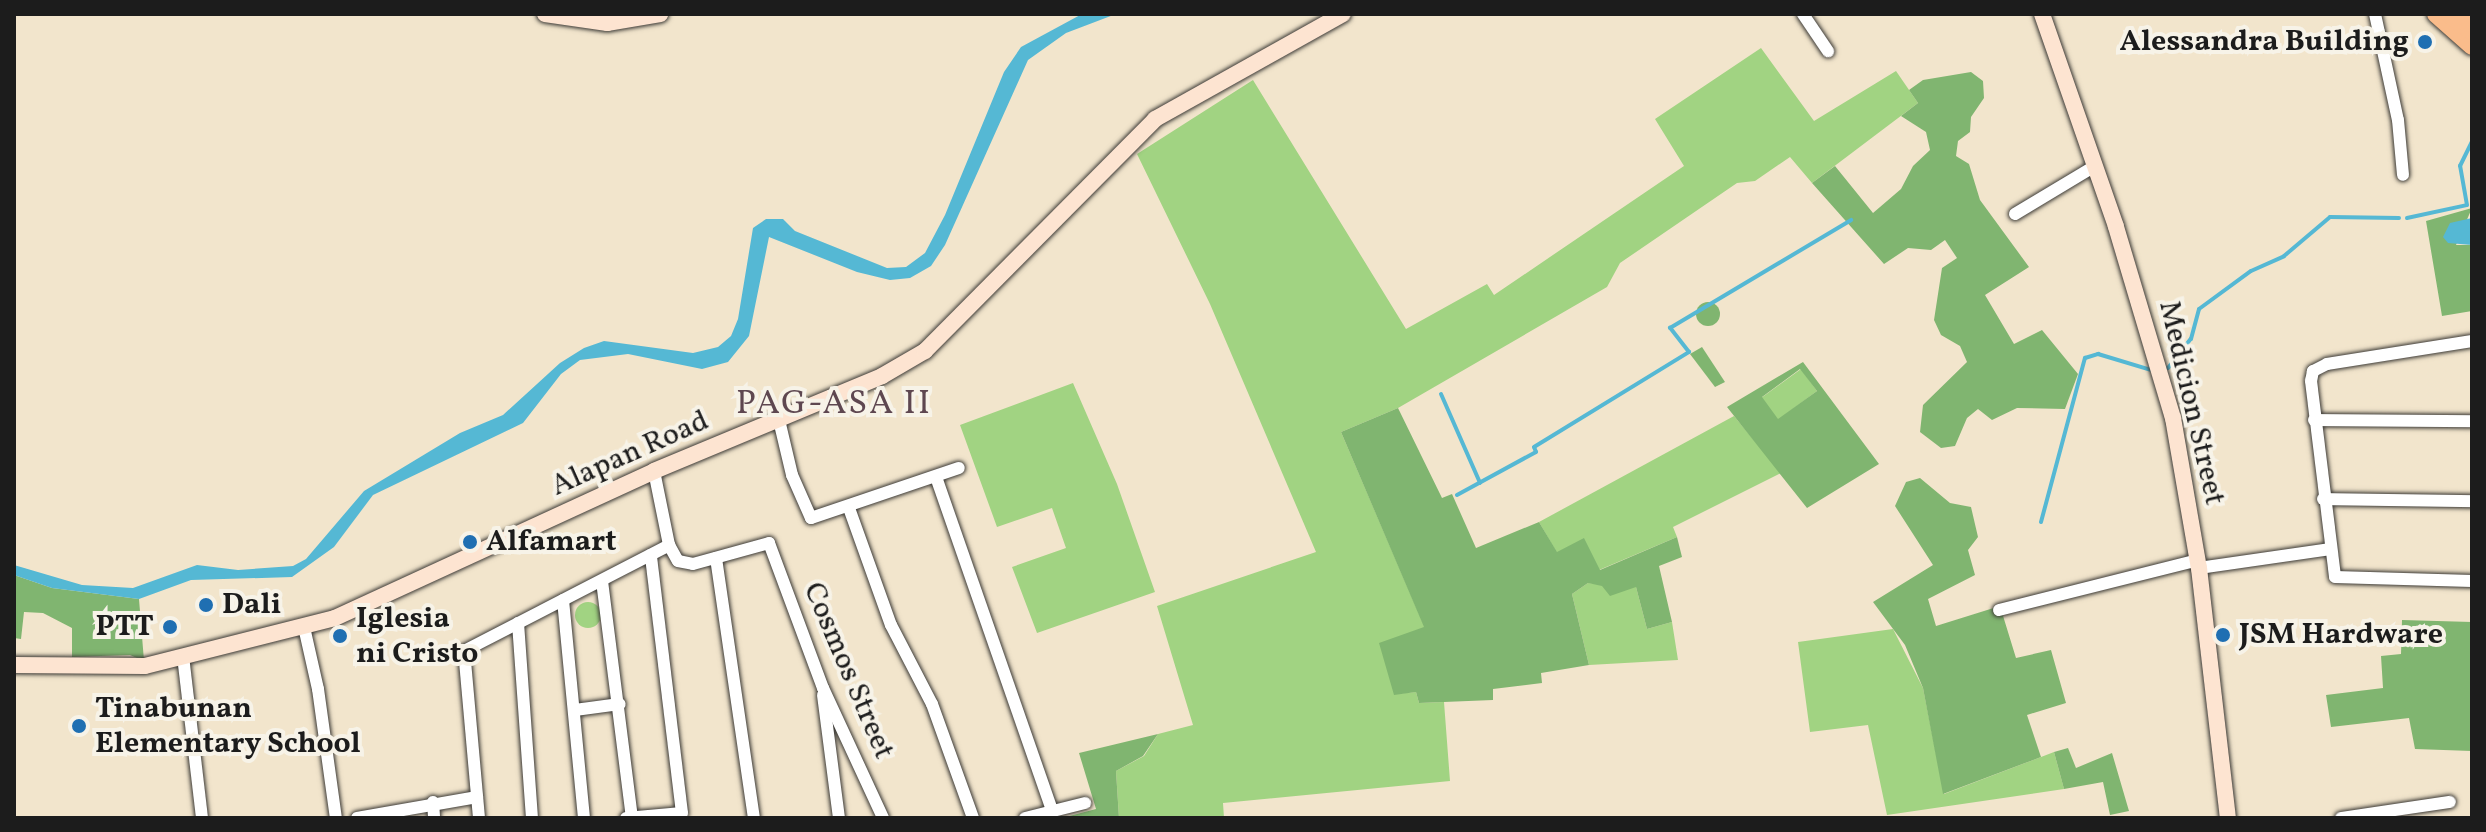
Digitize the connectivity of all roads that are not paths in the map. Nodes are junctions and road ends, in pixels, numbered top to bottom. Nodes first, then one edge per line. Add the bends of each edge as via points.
1 (545, 14) edge
2 (660, 14) edge
3 (1343, 14) edge
4 (1803, 14) edge
5 (2042, 14) edge
6 (2375, 14) edge
7 (2436, 14) edge
8 (2452, 14) edge
9 (2472, 29) edge
10 (2472, 46) edge
11 (1828, 51) dead end
12 (2095, 166) junction
13 (2403, 175) dead end
14 (2015, 214) dead end
15 (2472, 341) edge
16 (779, 420) junction
17 (2314, 420) junction
18 (2472, 421) edge
19 (959, 468) dead end
20 (654, 471) junction
21 (936, 477) junction
22 (2323, 499) junction
23 (2472, 501) edge
24 (849, 508) junction
25 (669, 545) junction
26 (2331, 549) junction
27 (651, 555) junction
28 (716, 558) junction
29 (2199, 564) junction
30 (602, 581) junction
31 (2472, 581) edge
32 (563, 600) junction
33 (1999, 610) dead end
34 (518, 623) junction
35 (304, 627) junction
36 (183, 656) junction
37 (14, 665) edge
38 (823, 688) junction
39 (620, 704) junction
40 (575, 710) junction
41 (477, 797) junction
42 (433, 802) junction
43 (2450, 802) dead end
44 (1085, 803) dead end
45 (1052, 811) junction
46 (202, 818) edge
47 (336, 818) edge
48 (357, 818) edge
49 (434, 818) edge
50 (479, 818) edge
51 (532, 818) edge
52 (584, 818) edge
53 (626, 818) edge
54 (632, 818) edge
55 (754, 818) edge
56 (839, 818) edge
57 (883, 818) edge
58 (973, 818) edge
59 (1025, 818) edge
60 (2228, 818) edge
61 (2341, 818) edge

1 - 2 street via 607,23
3 - 16 street, Alapan Road via 1308,29 1140,132 1074,207 925,351
4 - 11 street
5 - 12 street, Medicion Street
6 - 13 street via 2398,120
7 - 10 main road
8 - 9 highway
12 - 14 street
12 - 29 street, Medicion Street via 2166,390
15 - 17 street via 2321,365 2312,376
16 - 20 street, Alapan Road
16 - 24 street via 792,475 811,518
17 - 18 street
17 - 22 street
19 - 21 street
20 - 25 street
20 - 35 street, Alapan Road via 407,588
21 - 24 street
21 - 45 street
22 - 23 street
22 - 26 street
24 - 58 street via 895,636 932,704
25 - 27 street
25 - 28 street via 685,564
26 - 29 street
26 - 31 street via 2335,577
27 - 30 street
27 - 54 street via 682,813
28 - 38 street, Cosmos Street via 769,543
28 - 55 street
29 - 33 street
29 - 60 street, Medicion Street
30 - 32 street
30 - 39 street
32 - 34 street
32 - 40 street
34 - 41 street via 464,651
34 - 51 street
35 - 36 street, Alapan Road
35 - 47 street
36 - 37 street, Alapan Road via 141,667
36 - 46 street
38 - 56 street via 823,727
38 - 57 street, Cosmos Street
39 - 40 street
39 - 54 street
40 - 52 street
41 - 42 street
41 - 50 street
42 - 48 street
42 - 49 street
43 - 61 street
44 - 45 street
45 - 59 street
53 - 54 street

